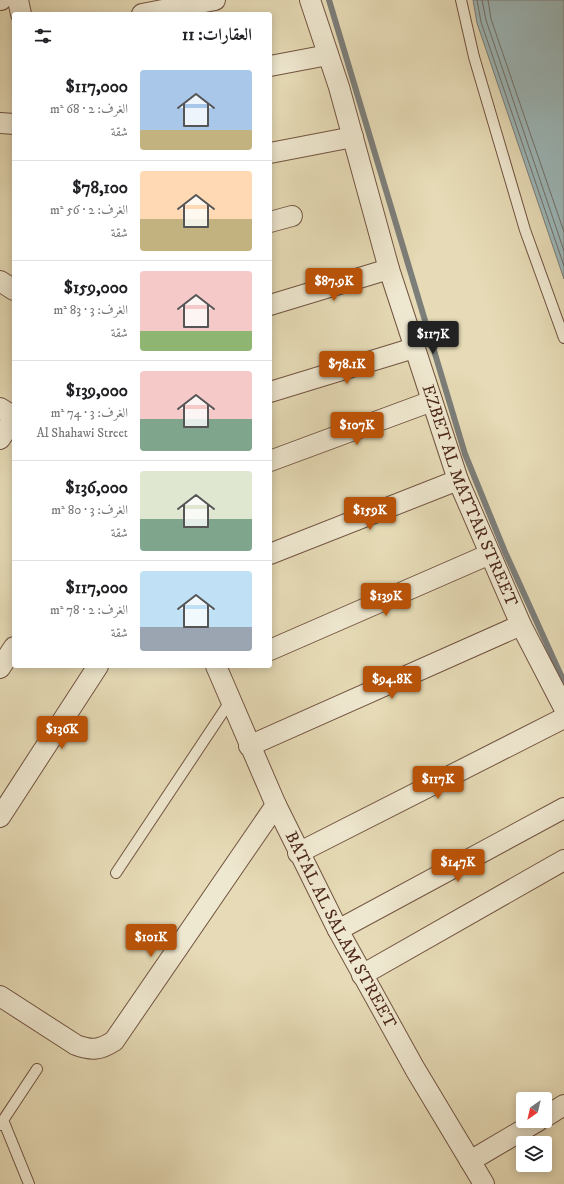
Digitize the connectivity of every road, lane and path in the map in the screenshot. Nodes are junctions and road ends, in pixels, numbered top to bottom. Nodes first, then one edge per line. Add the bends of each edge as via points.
1 (18, 0) edge
2 (215, 0) edge
3 (310, 0) edge
4 (461, 0) edge
5 (21, 12) edge
6 (152, 12) edge
7 (328, 55) junction
8 (272, 66) edge
9 (0, 123) edge
10 (12, 124) edge
11 (353, 137) junction
12 (272, 152) edge
13 (292, 216) dead end
14 (272, 221) edge
15 (389, 269) junction
16 (0, 281) edge
17 (12, 289) edge
18 (272, 304) edge
19 (564, 338) edge
20 (414, 348) junction
21 (272, 391) edge
22 (432, 401) junction
23 (0, 408) edge
24 (12, 416) edge
25 (12, 420) edge
26 (0, 439) edge
27 (272, 460) edge
28 (458, 480) junction
29 (272, 553) edge
30 (490, 554) junction
31 (521, 625) junction
32 (272, 649) edge
33 (12, 650) edge
34 (0, 668) edge
35 (97, 668) edge
36 (223, 668) edge
37 (230, 700) junction
38 (564, 708) edge
39 (564, 718) edge
40 (249, 746) junction
41 (276, 805) junction
42 (564, 808) edge
43 (0, 817) edge
44 (298, 852) junction
45 (564, 860) edge
46 (116, 873) dead end
47 (338, 930) junction
48 (362, 975) junction
49 (0, 996) edge
50 (37, 1069) dead end
51 (564, 1105) edge
52 (552, 1113) edge
53 (2, 1123) edge
54 (526, 1128) edge
55 (470, 1161) junction
56 (29, 1184) edge
57 (484, 1184) edge

1 - 5 street
2 - 6 street
3 - 7 street, EZBET AL MATTAR STREET
4 - 19 lane via 474,58 525,230
7 - 8 street
7 - 11 street, EZBET AL MATTAR STREET
9 - 10 street
11 - 12 street
11 - 15 street, EZBET AL MATTAR STREET
13 - 14 street
15 - 18 street
15 - 20 street, EZBET AL MATTAR STREET
16 - 17 street
20 - 21 street
20 - 22 street, EZBET AL MATTAR STREET
22 - 27 street
22 - 28 street, EZBET AL MATTAR STREET
23 - 24 street
25 - 26 street
28 - 29 street
28 - 30 street, EZBET AL MATTAR STREET
30 - 31 street, EZBET AL MATTAR STREET
30 - 32 street
31 - 38 street, EZBET AL MATTAR STREET
31 - 40 street
33 - 34 street
35 - 43 street
36 - 37 street, BATAL AL SALAM STREET
37 - 40 street, BATAL AL SALAM STREET
37 - 46 lane
39 - 44 street
40 - 41 street, BATAL AL SALAM STREET
41 - 44 street, BATAL AL SALAM STREET
41 - 49 street via 114,1041 96,1050 85,1049
42 - 47 street
44 - 47 street, BATAL AL SALAM STREET
45 - 48 street
47 - 48 street, BATAL AL SALAM STREET
48 - 55 street, BATAL AL SALAM STREET
50 - 53 lane
51 - 52 street
53 - 56 lane
54 - 55 street
55 - 57 street, BATAL AL SALAM STREET

